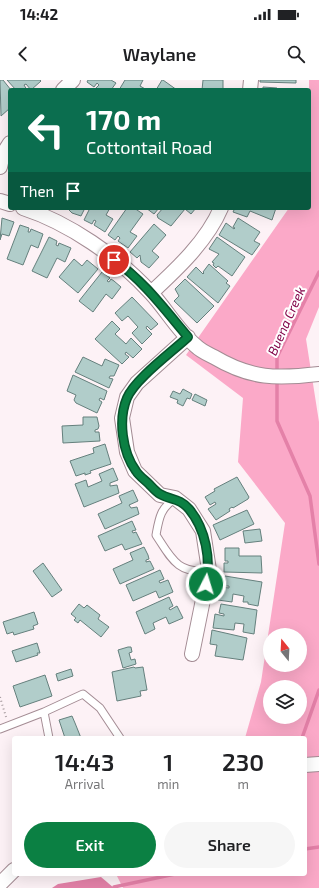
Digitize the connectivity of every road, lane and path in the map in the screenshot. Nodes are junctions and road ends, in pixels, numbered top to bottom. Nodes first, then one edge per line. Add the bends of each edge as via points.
1 (8, 146) edge
2 (0, 166) edge
3 (27, 210) edge
4 (220, 210) edge
5 (151, 293) junction
6 (188, 337) junction
7 (319, 374) edge
8 (175, 498) junction
9 (209, 570) junction
10 (192, 654) dead end
11 (0, 697) edge
12 (44, 712) junction
13 (9, 726) junction
14 (0, 729) edge
15 (49, 736) edge
16 (119, 736) edge
17 (319, 764) edge
18 (307, 765) edge
19 (12, 872) edge
20 (0, 884) edge

1 - 2 street
3 - 5 street via 65,225 125,268
4 - 5 street via 185,261
5 - 6 street
6 - 7 street via 196,346 234,369 259,376
6 - 8 street via 138,383 128,397 122,418 127,452 136,471 160,494
8 - 9 street via 189,509 203,531
8 - 9 lane via 167,503 160,514 156,535 180,568 195,572
9 - 10 street
11 - 13 path
12 - 13 lane
12 - 15 lane
12 - 16 lane via 83,694 100,708
13 - 14 lane
17 - 18 street
19 - 20 street

